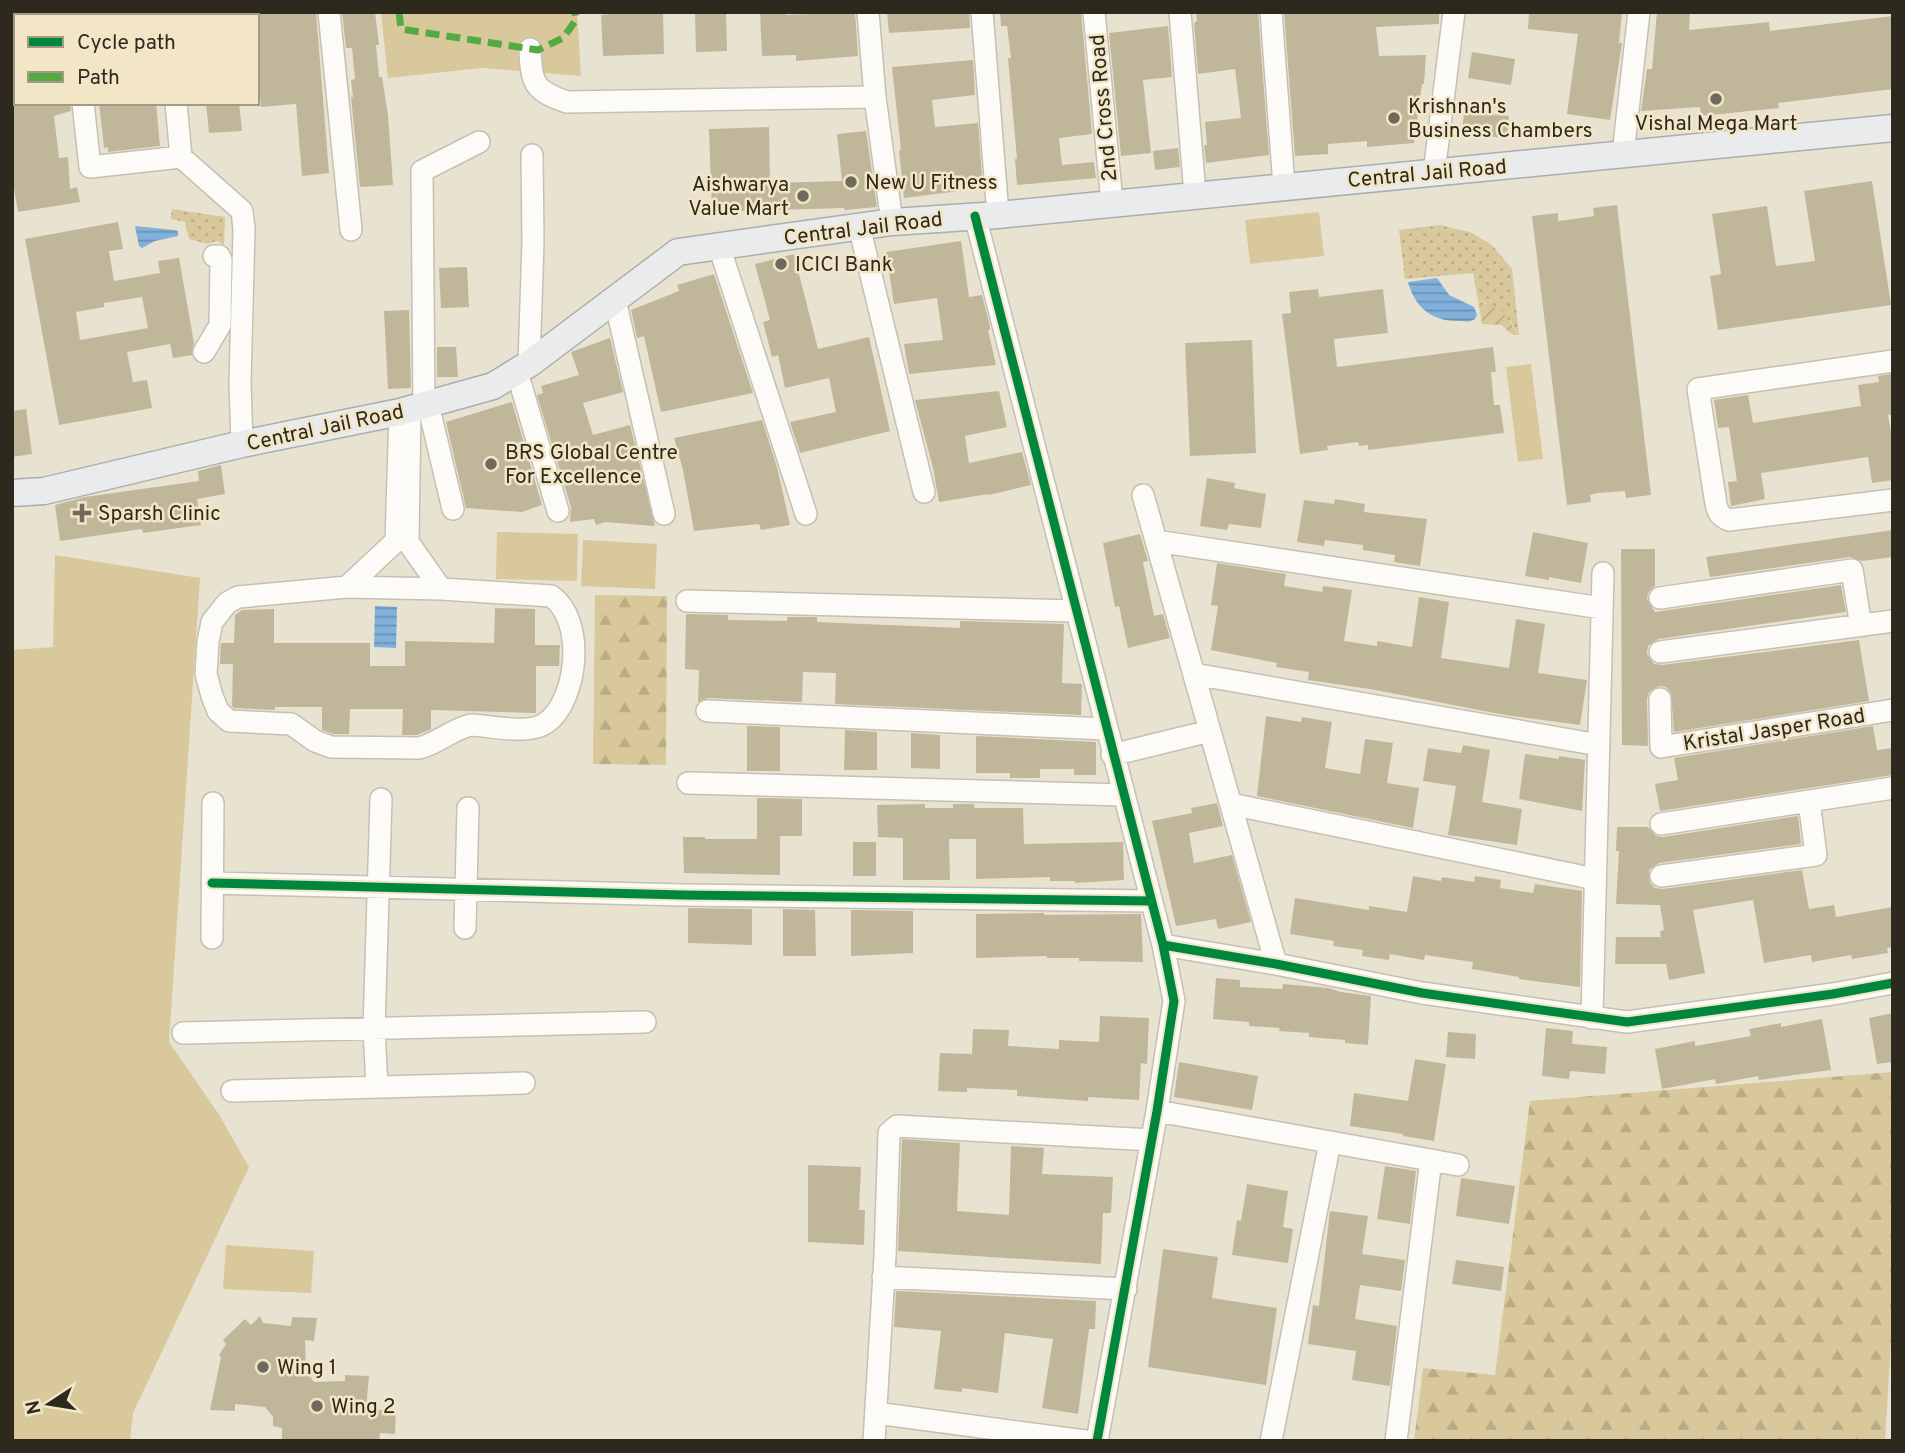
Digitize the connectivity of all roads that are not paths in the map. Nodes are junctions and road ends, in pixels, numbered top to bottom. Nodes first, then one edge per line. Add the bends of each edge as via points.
1 (329, 12) edge
2 (869, 12) edge
3 (982, 12) edge
4 (1094, 12) edge
5 (1180, 12) edge
6 (1271, 12) edge
7 (1454, 12) edge
8 (1639, 12) edge
9 (530, 49) dead end
10 (875, 97) junction
11 (82, 105) edge
12 (176, 105) edge
13 (1893, 128) edge
14 (479, 142) dead end
15 (1623, 154) junction
16 (532, 155) dead end
17 (181, 157) junction
18 (1433, 173) junction
19 (1284, 186) junction
20 (1195, 194) junction
21 (1112, 203) junction
22 (986, 216) junction
23 (892, 222) junction
24 (859, 226) junction
25 (351, 230) dead end
26 (719, 246) junction
27 (214, 256) dead end
28 (615, 300) junction
29 (204, 352) dead end
30 (1893, 361) edge
31 (523, 368) junction
32 (416, 407) junction
33 (242, 444) junction
34 (924, 492) dead end
35 (12, 493) edge
36 (1143, 495) dead end
37 (1893, 500) edge
38 (453, 509) dead end
39 (558, 510) dead end
40 (664, 514) dead end
41 (806, 514) dead end
42 (1156, 541) junction
43 (402, 542) junction
44 (1603, 573) dead end
45 (347, 587) junction
46 (441, 589) junction
47 (1660, 598) dead end
48 (687, 601) dead end
49 (1602, 608) junction
50 (1076, 611) junction
51 (1893, 621) edge
52 (1861, 626) junction
53 (1660, 652) dead end
54 (1194, 674) junction
55 (1660, 699) dead end
56 (1893, 710) edge
57 (707, 711) dead end
58 (1106, 729) junction
59 (1210, 730) junction
60 (1599, 745) junction
61 (1112, 755) junction
62 (688, 783) dead end
63 (1893, 788) edge
64 (1123, 795) junction
65 (381, 799) dead end
66 (1809, 801) junction
67 (213, 803) dead end
68 (1231, 804) junction
69 (468, 807) dead end
70 (1661, 824) dead end
71 (1661, 876) dead end
72 (1595, 879) junction
73 (212, 883) junction
74 (379, 888) junction
75 (467, 890) junction
76 (1151, 901) junction
77 (465, 928) dead end
78 (212, 938) dead end
79 (1163, 945) junction
80 (1276, 964) junction
81 (1893, 983) edge
82 (1592, 1018) junction
83 (645, 1022) dead end
84 (374, 1029) junction
85 (183, 1033) dead end
86 (524, 1083) dead end
87 (377, 1087) junction
88 (232, 1091) dead end
89 (1157, 1111) junction
90 (1152, 1140) junction
91 (1330, 1142) junction
92 (1431, 1160) junction
93 (1458, 1164) dead end
94 (883, 1277) junction
95 (1126, 1289) junction
96 (876, 1413) junction
97 (874, 1441) edge
98 (1085, 1441) edge
99 (1097, 1441) edge
100 (1271, 1441) edge
101 (1395, 1441) edge

1 - 25 street
2 - 10 street
3 - 22 street
4 - 21 street, 2nd Cross Road
5 - 20 street
6 - 19 street
7 - 18 street
8 - 15 street
9 - 10 street via 531,75 544,94 567,102
10 - 23 street
11 - 17 street via 90,167
12 - 17 street
13 - 15 main road, Central Jail Road
14 - 32 street via 422,171
15 - 18 main road, Central Jail Road
16 - 31 street via 533,242
17 - 33 street via 242,211
18 - 19 main road, Central Jail Road
19 - 20 main road, Central Jail Road
20 - 21 main road, Central Jail Road
21 - 22 main road, Central Jail Road
22 - 23 main road, Central Jail Road
22 - 50 street
23 - 24 main road, Central Jail Road
24 - 26 main road, Central Jail Road
24 - 34 street
26 - 28 main road, Central Jail Road via 678,252
26 - 41 street
27 - 29 street via 221,260 220,325
28 - 31 main road, Central Jail Road
28 - 40 street
30 - 37 street via 1698,388 1716,504 1723,517 1729,520
31 - 32 main road, Central Jail Road via 493,386
31 - 39 street
32 - 33 main road, Central Jail Road
32 - 38 street
32 - 43 street
33 - 35 main road, Central Jail Road via 44,491
36 - 42 street
42 - 49 street
42 - 54 street
43 - 45 street
43 - 46 street
44 - 49 street
45 - 46 street
45 - 46 street via 238,597 228,603 212,622 208,642 206,674 218,711 229,721 291,724 331,747 419,748 471,725 527,729 545,723 563,702 573,670 572,634 556,600 551,596
47 - 52 street via 1852,570
48 - 50 street
49 - 60 street
50 - 58 street
51 - 52 street
52 - 53 street
54 - 59 street
54 - 60 street
55 - 56 street, Kristal Jasper Road via 1661,747
57 - 58 street
58 - 61 street
59 - 61 street
59 - 68 street
60 - 72 street
61 - 64 street
62 - 64 street
63 - 66 street
64 - 76 street
65 - 74 street
66 - 70 street
66 - 71 street via 1816,855
67 - 73 street
68 - 72 street
68 - 80 street
69 - 75 street
72 - 82 street
73 - 74 street
73 - 78 street
74 - 75 street
74 - 84 street
75 - 76 street
75 - 77 street
76 - 79 street
79 - 80 street
79 - 89 street via 1174,1001
80 - 82 street via 1422,993
81 - 82 street via 1627,1022
83 - 84 street
84 - 85 street
84 - 87 street
86 - 87 street
87 - 88 street
89 - 90 street
89 - 91 street
90 - 94 street via 897,1126 889,1133
90 - 95 street
91 - 92 street
91 - 100 street
92 - 93 street
92 - 101 street
94 - 95 street
94 - 96 street
95 - 99 street
96 - 97 street
96 - 98 street

